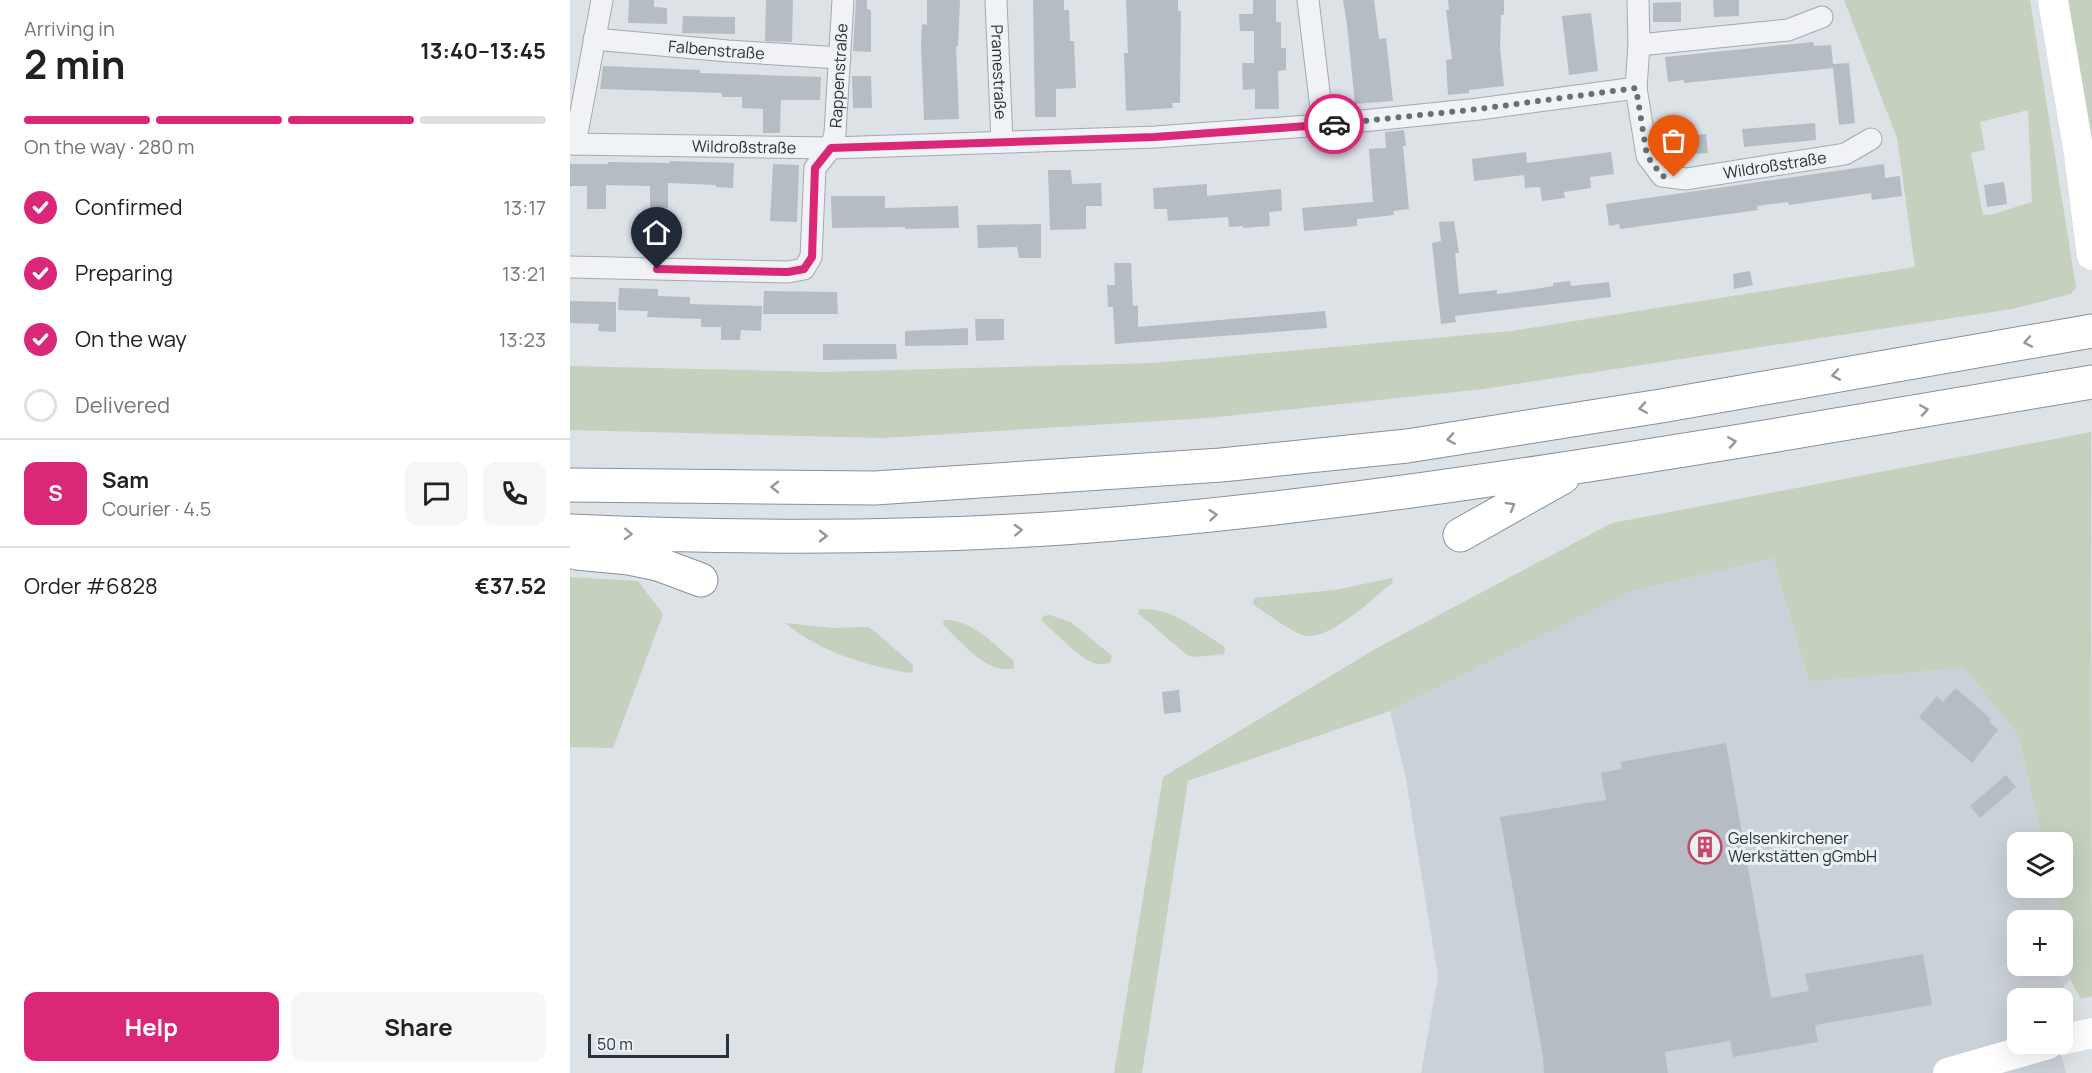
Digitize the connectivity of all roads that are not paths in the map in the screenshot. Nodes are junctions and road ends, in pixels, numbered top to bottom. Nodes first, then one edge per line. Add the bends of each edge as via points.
1 (602, 0) edge
2 (843, 0) edge
3 (996, 0) edge
4 (1308, 0) edge
5 (1638, 0) edge
6 (2053, 0) edge
7 (1821, 17) dead end
8 (594, 39) junction
9 (1639, 45) junction
10 (840, 57) junction
11 (1636, 88) junction
12 (1323, 125) junction
13 (1871, 139) dead end
14 (1002, 142) junction
15 (572, 144) edge
16 (831, 148) junction
17 (2092, 255) edge
18 (570, 267) edge
19 (2092, 331) edge
20 (2092, 382) edge
21 (1579, 468) junction
22 (570, 484) edge
23 (570, 531) edge
24 (1460, 535) dead end
25 (570, 550) edge
26 (701, 580) dead end
27 (2092, 1033) edge
28 (2073, 1037) edge
29 (2014, 1054) edge
30 (1948, 1073) edge

1 - 8 street
2 - 10 street, Rappenstraße
3 - 14 street, Pramestraße
4 - 12 street
5 - 9 street, Wildroßstraße
6 - 17 street
7 - 9 street via 1788,30
8 - 10 street, Falbenstraße
8 - 15 street
9 - 11 street, Wildroßstraße
10 - 16 street, Rappenstraße
11 - 12 street, Wildroßstraße
11 - 13 street, Wildroßstraße via 1647,156 1662,176 1686,179 1845,154
12 - 14 street, Wildroßstraße via 1155,137
14 - 16 street, Wildroßstraße
15 - 16 street, Wildroßstraße
16 - 18 street via 815,168 812,257 804,269 788,272
19 -> 22 highway via 1407,446 1221,465 875,488
21 -> 20 highway
23 -> 21 highway via 723,537 898,536 1061,528 1243,512
24 -> 21 highway
25 - 26 highway via 658,564
27 - 28 street
29 - 30 street

